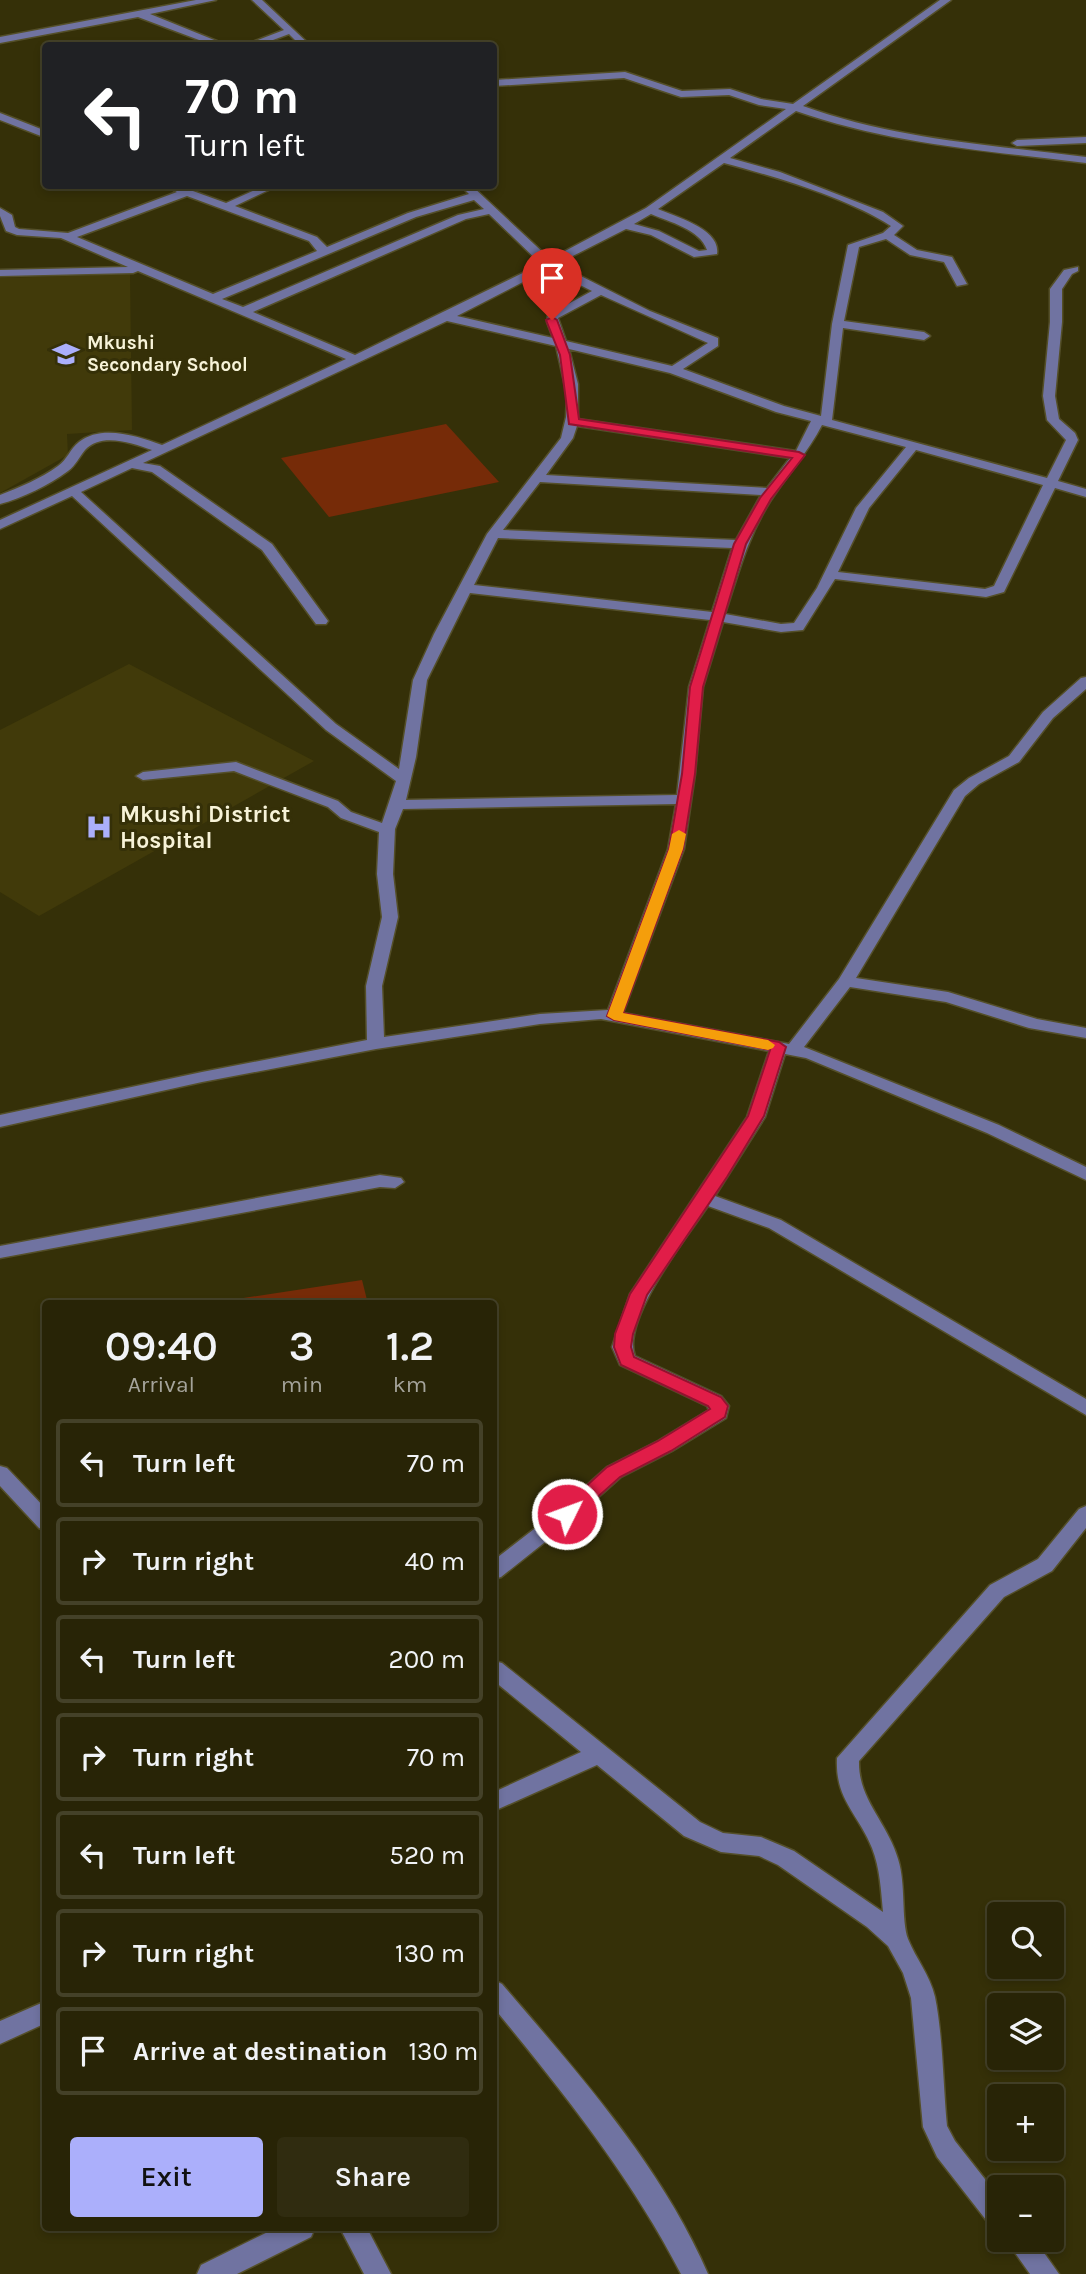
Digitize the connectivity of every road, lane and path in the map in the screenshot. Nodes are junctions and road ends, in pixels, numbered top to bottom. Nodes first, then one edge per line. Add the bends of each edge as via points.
1 (211, 0) edge
2 (257, 0) edge
3 (946, 0) edge
4 (139, 14) junction
5 (290, 31) junction
6 (0, 40) edge
7 (214, 42) edge
8 (258, 42) edge
9 (302, 42) edge
10 (497, 83) edge
11 (795, 107) junction
12 (0, 116) edge
13 (40, 120) dead end
14 (29, 128) junction
15 (42, 133) edge
16 (1086, 140) edge
17 (982, 148) junction
18 (722, 159) junction
19 (1086, 160) edge
20 (181, 189) edge
21 (265, 189) edge
22 (469, 189) edge
23 (187, 191) junction
24 (477, 196) junction
25 (227, 206) junction
26 (492, 210) junction
27 (0, 211) edge
28 (650, 211) junction
29 (625, 225) junction
30 (887, 235) junction
31 (67, 237) junction
32 (323, 253) junction
33 (549, 265) junction
34 (1074, 269) dead end
35 (0, 272) edge
36 (151, 273) junction
37 (961, 284) dead end
38 (601, 290) junction
39 (214, 298) junction
40 (245, 311) junction
41 (446, 317) junction
42 (838, 324) junction
43 (924, 336) dead end
44 (560, 344) junction
45 (355, 359) junction
46 (674, 369) junction
47 (822, 420) junction
48 (573, 422) junction
49 (914, 445) junction
50 (159, 448) junction
51 (799, 455) junction
52 (128, 464) junction
53 (537, 478) junction
54 (1051, 482) junction
55 (72, 490) junction
56 (771, 492) junction
57 (1086, 493) edge
58 (0, 500) edge
59 (0, 525) edge
60 (495, 534) junction
61 (740, 544) junction
62 (832, 575) junction
63 (465, 588) junction
64 (718, 617) junction
65 (321, 621) dead end
66 (1082, 688) edge
67 (142, 776) dead end
68 (404, 779) junction
69 (684, 799) junction
70 (397, 805) junction
71 (387, 830) junction
72 (846, 981) junction
73 (614, 1016) junction
74 (1086, 1033) edge
75 (376, 1044) junction
76 (786, 1048) junction
77 (0, 1121) edge
78 (1086, 1174) edge
79 (395, 1182) dead end
80 (704, 1198) junction
81 (0, 1252) edge
82 (1086, 1409) edge
83 (0, 1473) edge
84 (1086, 1514) edge
85 (42, 1519) edge
86 (497, 1569) edge
87 (497, 1671) edge
88 (598, 1754) junction
89 (497, 1801) edge
90 (895, 1939) junction
91 (497, 1995) edge
92 (42, 2013) edge
93 (0, 2033) edge
94 (987, 2201) edge
95 (296, 2231) edge
96 (355, 2231) edge
97 (1028, 2252) edge
98 (210, 2274) edge
99 (378, 2274) edge
100 (695, 2274) edge
101 (1046, 2274) edge

1 - 4 street
2 - 5 street
3 - 11 street
4 - 6 street
4 - 7 street
5 - 8 street
5 - 9 street
10 - 11 street via 617,74 681,94 730,92
11 - 17 street via 866,130
11 - 18 street
12 - 14 street
13 - 14 street
14 - 15 street
16 - 17 street
17 - 19 street
18 - 28 street
18 - 30 street via 776,174 879,214 898,226
20 - 23 street
21 - 25 street
22 - 24 street
23 - 25 street
23 - 31 street
24 - 26 street
24 - 32 street via 435,206
25 - 32 street via 313,239
26 - 33 street
26 - 40 street via 461,217
27 - 31 street via 8,217 10,229 17,232
28 - 29 street
28 - 29 street via 706,237 713,252 698,255 654,233
29 - 33 street
30 - 37 street via 914,253 948,259
30 - 42 street via 853,245
31 - 36 street
32 - 39 street
33 - 38 street
33 - 41 street
34 - 54 street via 1056,289 1049,396 1053,420 1072,440
35 - 36 street
36 - 39 street
38 - 44 street via 552,317
38 - 46 street via 714,341
39 - 40 street
40 - 45 street
41 - 44 street
41 - 45 street
42 - 43 street
42 - 47 street
44 - 46 street
44 - 48 street via 570,381
45 - 50 street
46 - 47 street
47 - 49 street
47 - 51 street
48 - 51 street
48 - 53 street via 567,438
49 - 54 street
49 - 62 street via 858,516
50 - 52 street
50 - 58 street via 127,439 95,439 85,443 68,466
51 - 56 street
52 - 55 street
52 - 65 street via 156,469 267,547
53 - 56 street
53 - 60 street
54 - 57 street
54 - 62 street via 995,592
55 - 59 street
55 - 68 street via 331,727
56 - 61 street
60 - 61 street
60 - 63 street
61 - 64 street
62 - 64 street via 798,626 781,628
63 - 64 street
63 - 68 street via 420,680
64 - 69 street via 696,687
66 - 72 street via 1048,715 1014,758 959,793
67 - 71 street via 236,766
68 - 70 street
69 - 70 street
69 - 73 street via 676,849
70 - 71 street
71 - 75 street via 385,874 390,916 374,986
72 - 74 street via 948,997 1035,1024
72 - 76 street
73 - 75 street via 540,1019
73 - 76 street
75 - 77 street
76 - 78 street via 810,1053 993,1129
76 - 80 street via 756,1116
79 - 81 street via 380,1181
80 - 82 street via 787,1230
80 - 86 street via 639,1294 622,1347 627,1360 715,1401 719,1413 614,1472
83 - 85 street
84 - 90 street via 1045,1565 997,1591 848,1758 847,1787 883,1846 890,1869
87 - 88 street
88 - 89 street
88 - 90 street via 692,1829 721,1842 761,1846 786,1858
90 - 94 street via 914,1970 923,1998 935,2127 946,2149
91 - 100 street via 575,2087 631,2165
92 - 93 street
95 - 98 street
96 - 99 street
97 - 101 street

